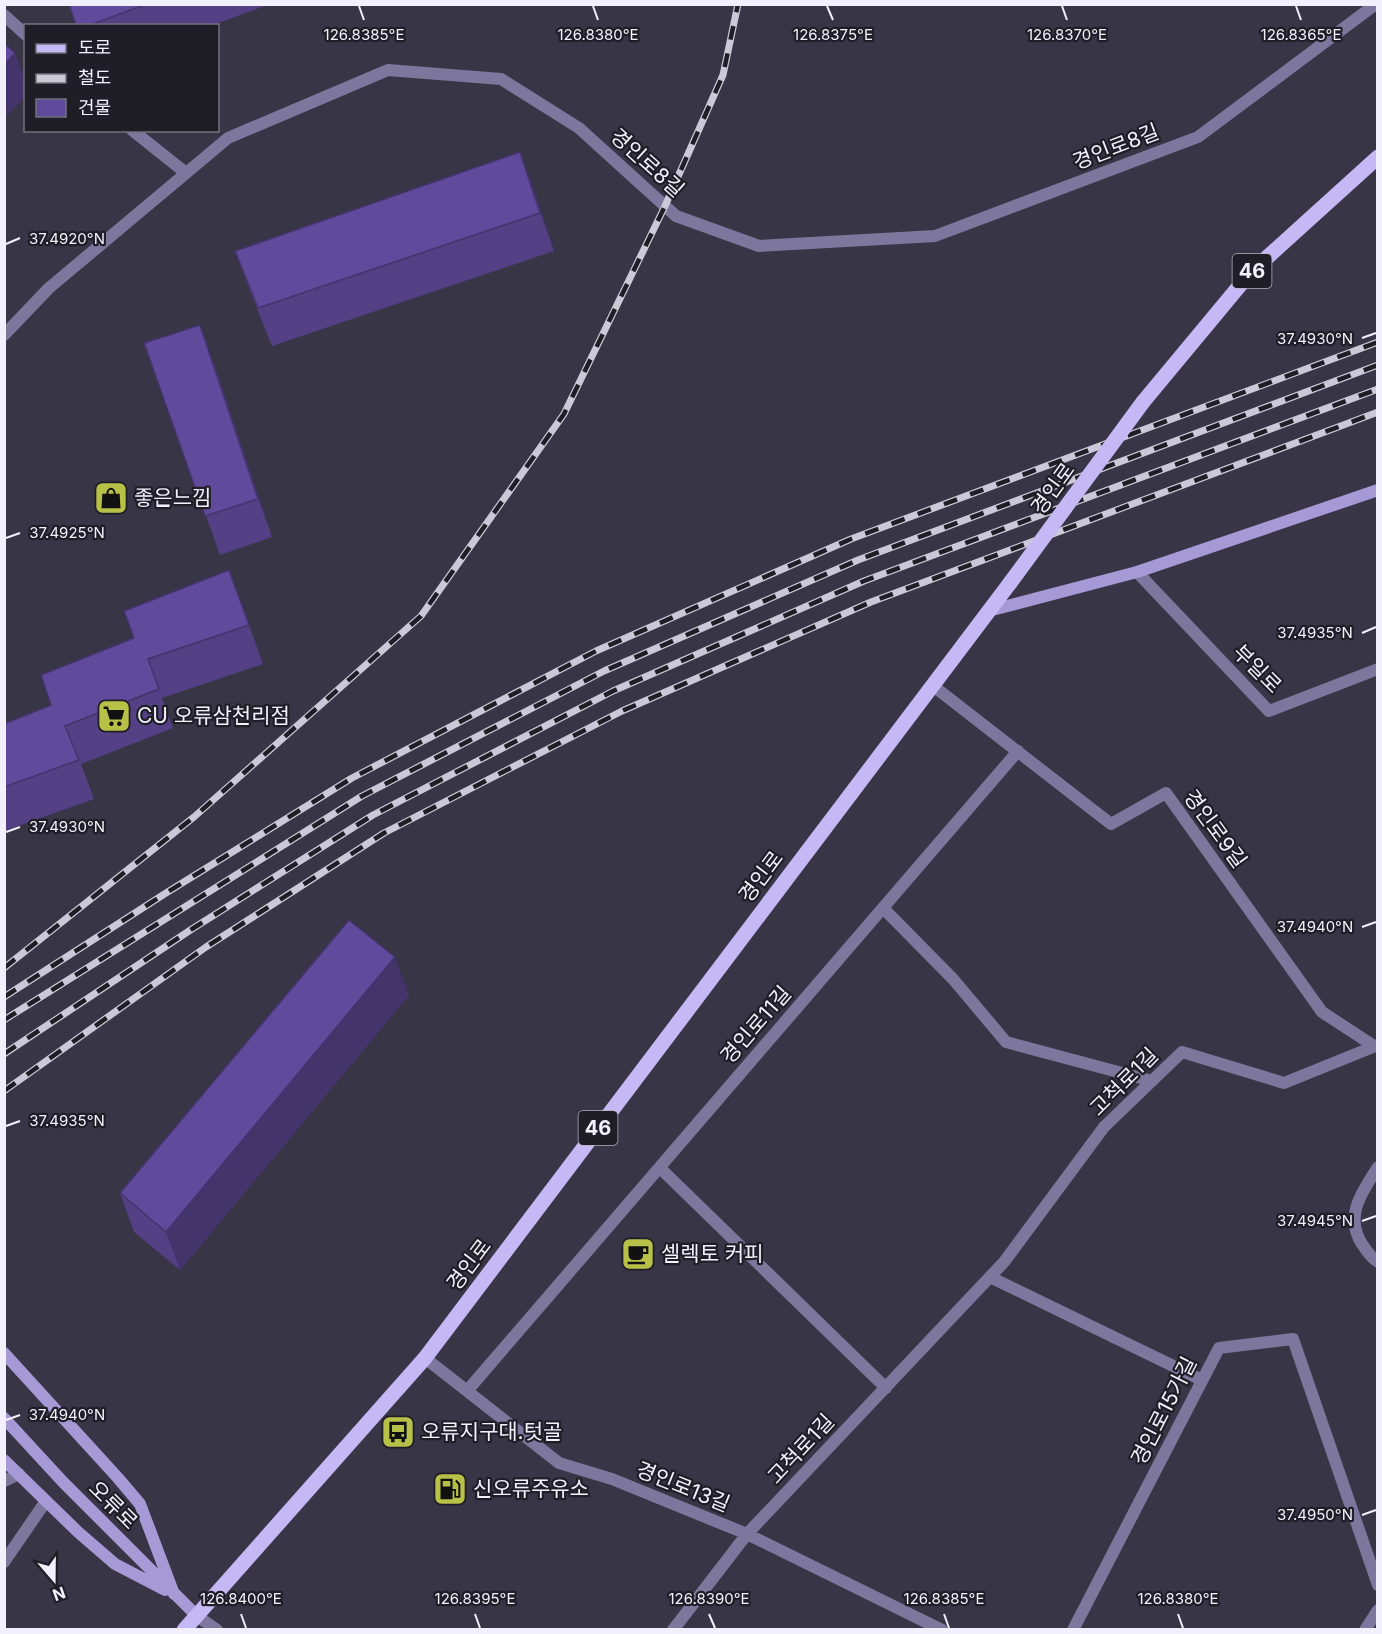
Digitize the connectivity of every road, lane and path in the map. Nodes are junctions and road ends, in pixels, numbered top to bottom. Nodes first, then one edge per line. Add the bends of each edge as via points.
1 (1376, 4) edge
2 (4, 15) edge
3 (24, 32) edge
4 (135, 132) edge
5 (1377, 157) edge
6 (186, 173) junction
7 (4, 335) edge
8 (1377, 490) edge
9 (1137, 572) junction
10 (992, 610) junction
11 (1377, 669) edge
12 (932, 685) junction
13 (1018, 751) junction
14 (883, 908) junction
15 (1376, 1046) edge
16 (1152, 1081) junction
17 (1377, 1167) edge
18 (660, 1168) junction
19 (1377, 1262) edge
20 (990, 1277) junction
21 (4, 1353) edge
22 (425, 1358) junction
23 (1202, 1380) junction
24 (886, 1388) junction
25 (467, 1391) junction
26 (4, 1418) edge
27 (4, 1460) edge
28 (19, 1474) junction
29 (4, 1480) edge
30 (46, 1502) junction
31 (747, 1534) junction
32 (4, 1562) edge
33 (1377, 1585) edge
34 (174, 1594) junction
35 (1377, 1610) edge
36 (196, 1616) junction
37 (184, 1629) edge
38 (217, 1629) edge
39 (673, 1629) edge
40 (942, 1629) edge
41 (1073, 1629) edge
42 (1365, 1629) edge

1 - 6 street, 경인로8길 via 1198,137 935,236 759,246 738,239 676,216 579,128 501,79 388,70 228,138
2 - 3 street
4 - 6 street
5 - 10 main road, 경인로 / 46, bridge via 1251,272 1143,402
6 - 7 street, 경인로8길 via 49,288
8 - 9 street
9 - 10 street
9 - 11 street, 부일로 via 1269,711
10 - 12 main road, 경인로 / 46
12 - 13 street, 경인로9길
12 - 22 main road, 경인로 / 46
13 - 14 street, 경인로11길
13 - 15 street, 경인로9길 via 1111,824 1166,794 1322,1012
14 - 16 street via 953,979 1006,1042
14 - 18 street, 경인로11길
15 - 16 street, 고척로1길 via 1284,1083 1182,1052
16 - 20 street, 고척로1길 via 1104,1127
17 - 19 street via 1358,1199 1353,1218 1358,1238
18 - 24 street
18 - 25 street, 경인로11길
20 - 23 street
20 - 24 street, 고척로1길
21 - 34 street via 140,1504
22 - 25 street, 경인로13길
22 - 36 main road, 경인로 / 46
23 - 33 street, 경인로15가길 via 1219,1348 1293,1339
23 - 41 street, 경인로15가길
24 - 31 street, 고척로1길
25 - 31 street, 경인로13길 via 559,1463 612,1479
26 - 34 street, 오류로
27 - 28 street
28 - 29 street
28 - 30 street
30 - 32 street
30 - 34 street via 115,1564
31 - 39 street, 고척로1길
31 - 40 street, 경인로13길
34 - 36 street, 오류로
35 - 42 street
36 - 37 main road, 경인로 / 46
36 - 38 street

